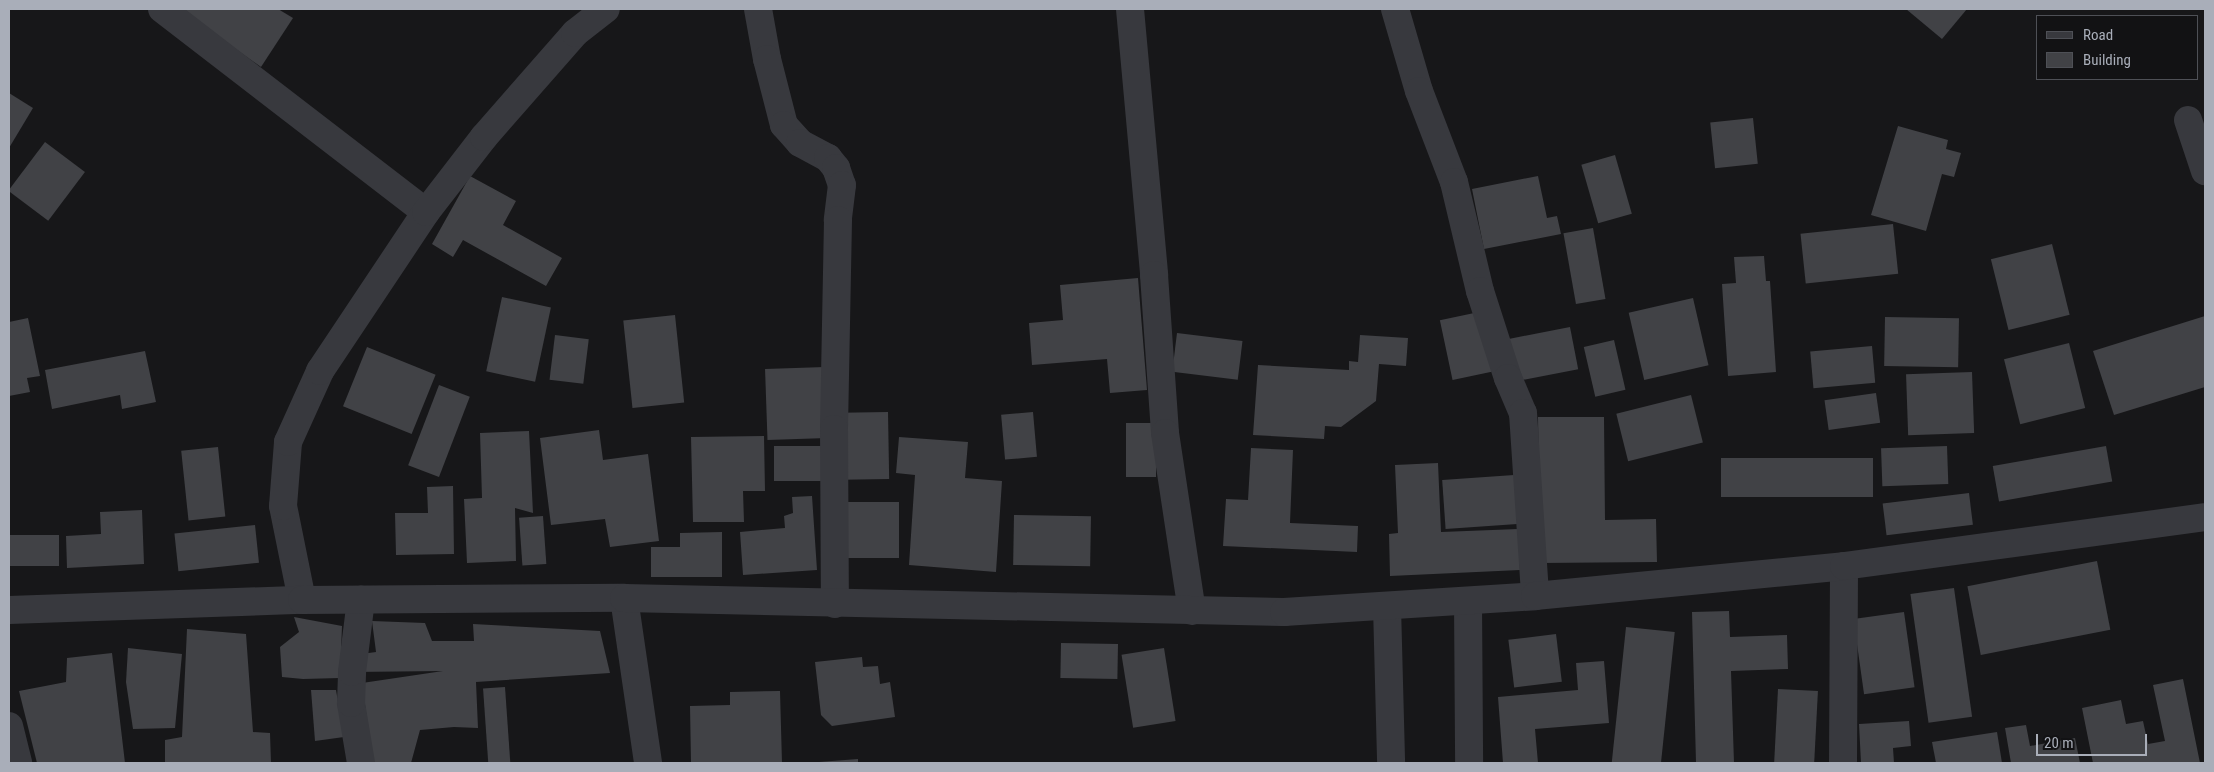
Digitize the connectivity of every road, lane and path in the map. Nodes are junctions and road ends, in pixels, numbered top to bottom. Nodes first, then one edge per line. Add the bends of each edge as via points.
1 (162, 9) edge
2 (606, 9) edge
3 (758, 9) edge
4 (1130, 9) edge
5 (1395, 9) edge
6 (2188, 120) dead end
7 (2205, 171) edge
8 (426, 212) junction
9 (2205, 517) edge
10 (1844, 566) junction
11 (1535, 596) junction
12 (624, 598) junction
13 (302, 600) junction
14 (361, 600) junction
15 (1468, 602) junction
16 (835, 604) junction
17 (1387, 606) junction
18 (9, 610) edge
19 (1192, 611) junction
20 (9, 726) edge
21 (18, 763) edge
22 (361, 763) edge
23 (648, 763) edge
24 (1391, 763) edge
25 (1469, 763) edge
26 (1843, 763) edge

1 - 8 street
2 - 8 street via 575,33 484,137
3 - 16 street via 784,125 800,143 828,158 842,185 838,220 834,419
4 - 19 street via 1165,433
5 - 11 street via 1419,91 1454,182 1480,292 1523,414
6 - 7 street
8 - 13 street via 320,371 288,442 283,506
9 - 10 street
10 - 11 street
10 - 26 street
11 - 15 street
12 - 14 street
12 - 16 street
12 - 23 street
13 - 14 street
13 - 18 street
14 - 22 street via 351,703
15 - 17 street
15 - 25 street
16 - 19 street
17 - 19 street via 1284,612
17 - 24 street
20 - 21 street

